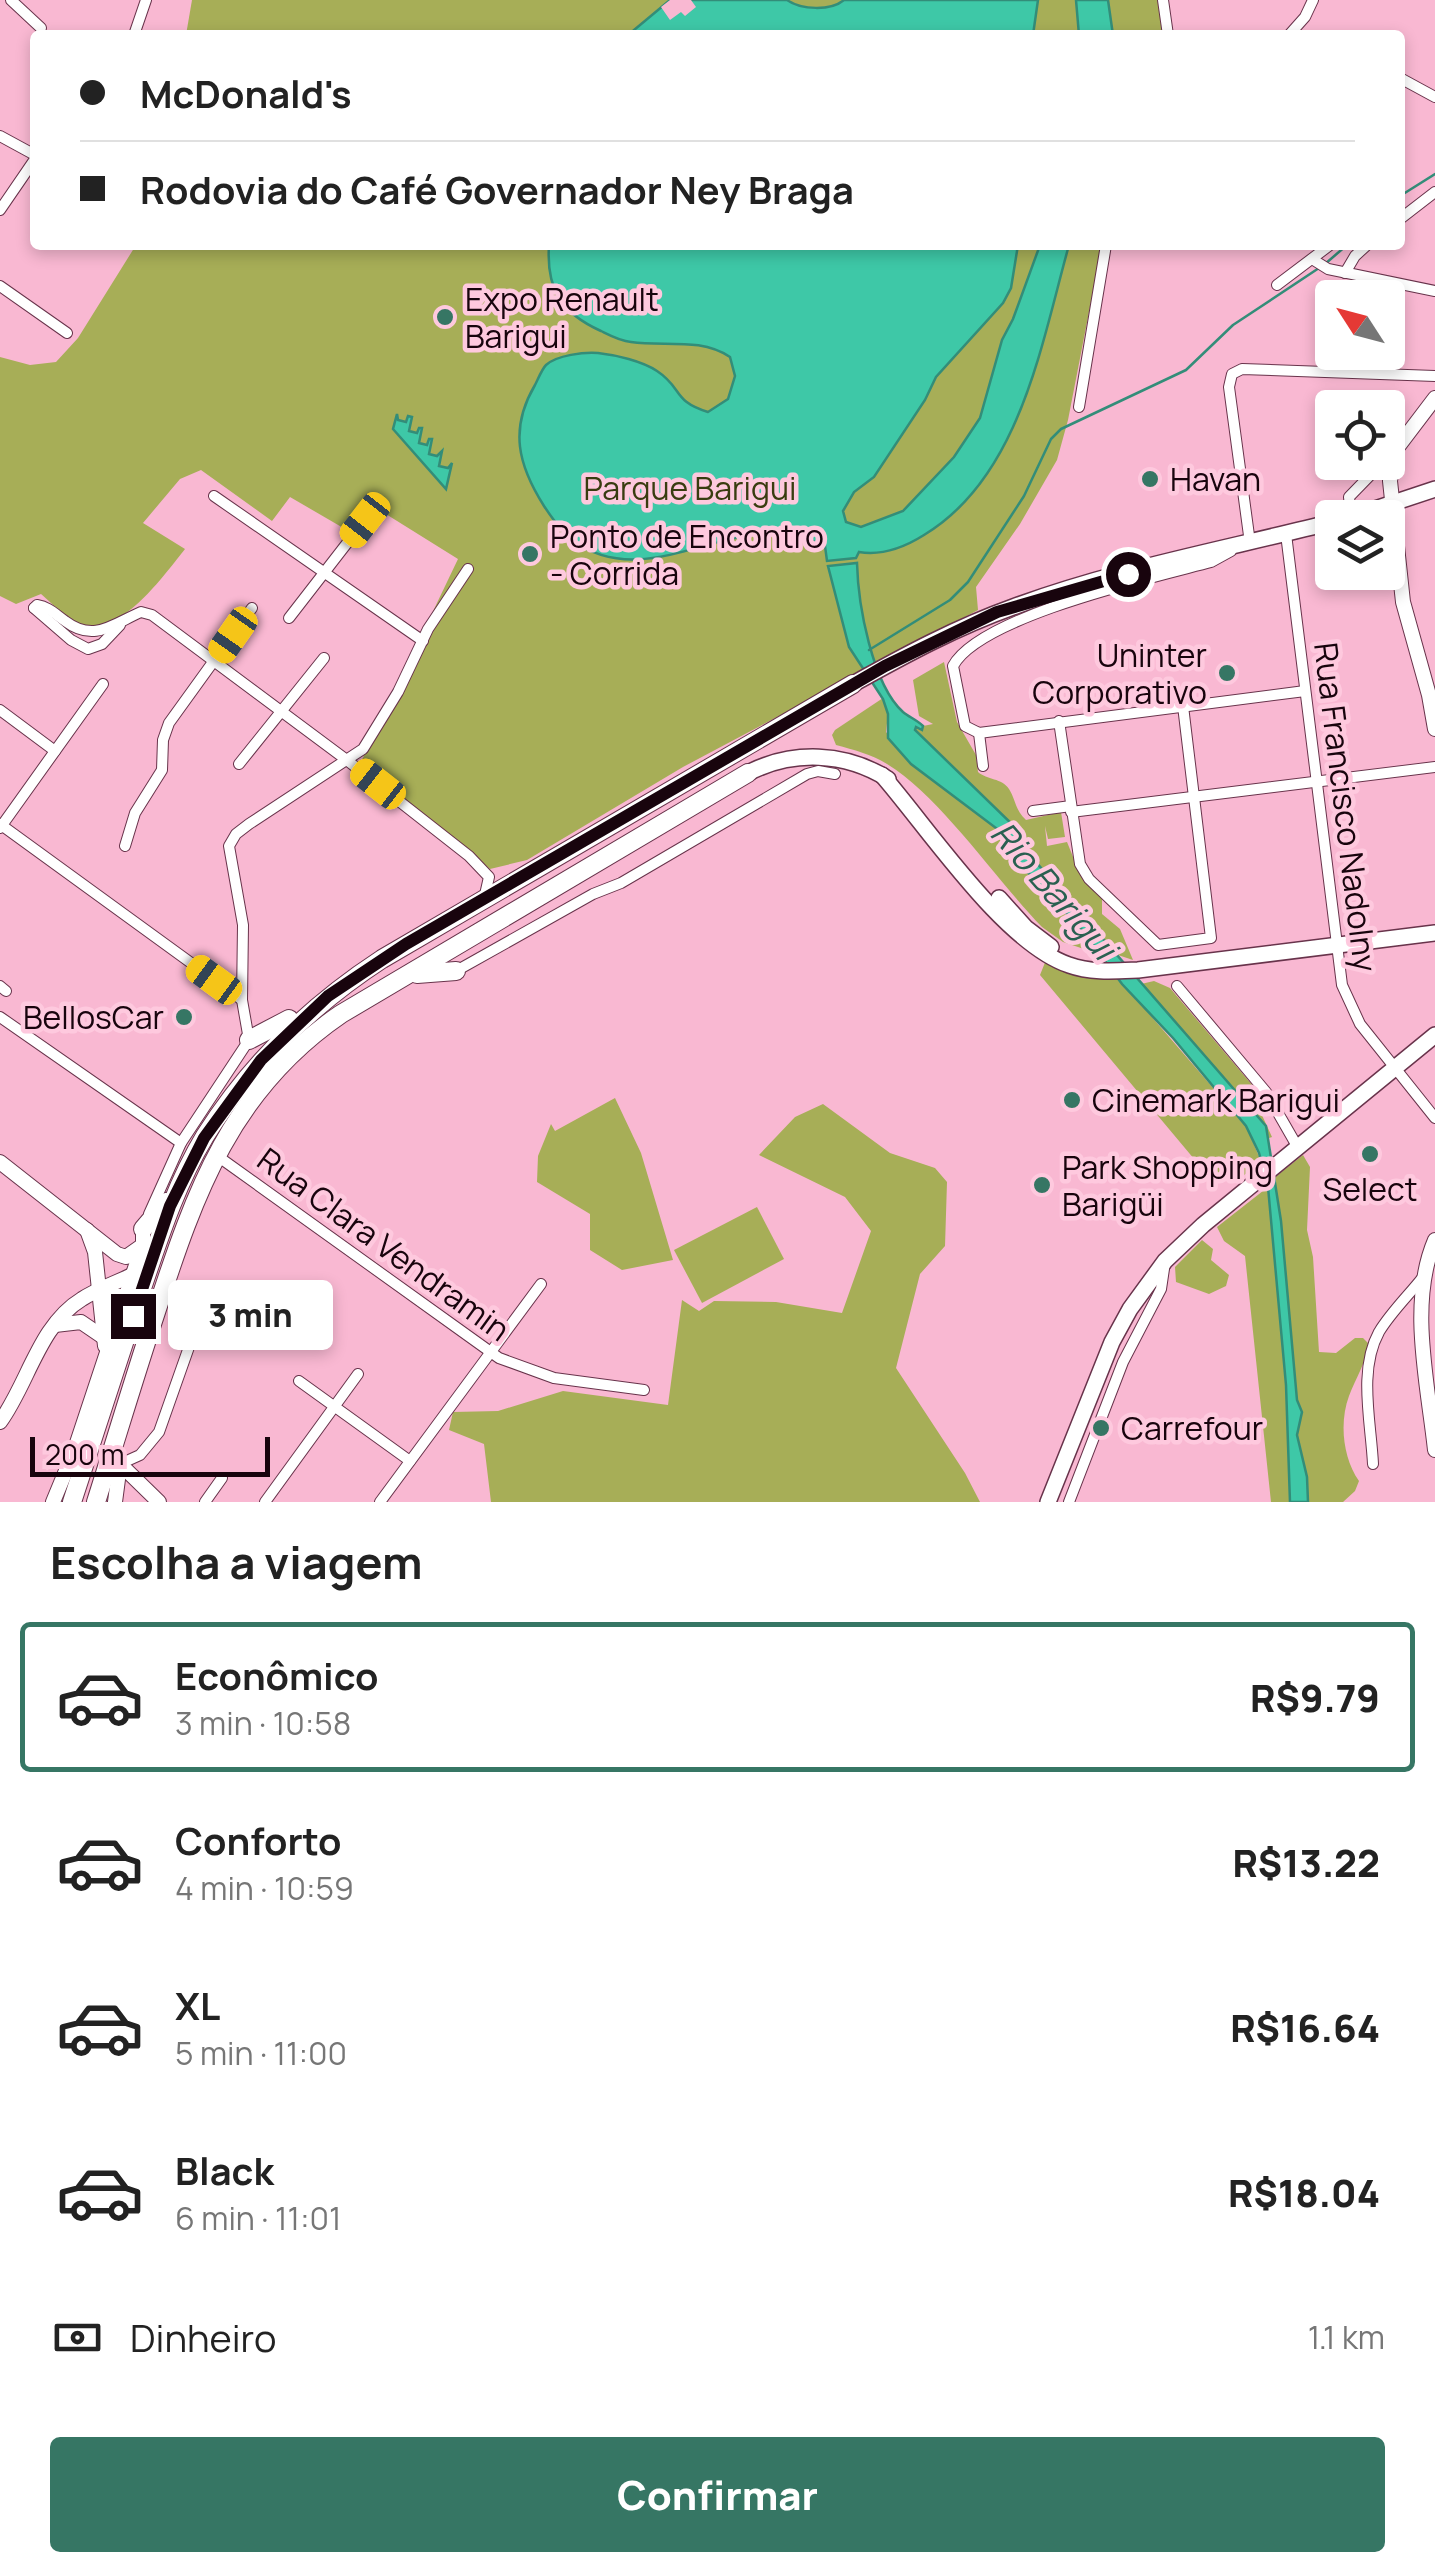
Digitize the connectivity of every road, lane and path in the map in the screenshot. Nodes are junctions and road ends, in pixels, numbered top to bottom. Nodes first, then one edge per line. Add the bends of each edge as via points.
1 (12, 0) edge
2 (146, 0) edge
3 (1163, 0) edge
4 (1313, 0) edge
5 (42, 28) dead end
6 (134, 30) edge
7 (1167, 30) edge
8 (1298, 30) edge
9 (1405, 81) edge
10 (1435, 98) edge
11 (0, 136) edge
12 (30, 154) edge
13 (30, 165) edge
14 (1435, 192) edge
15 (0, 210) edge
16 (1405, 215) edge
17 (1105, 250) edge
18 (1327, 250) edge
19 (1362, 250) edge
20 (1319, 264) junction
21 (1346, 273) junction
22 (1277, 285) dead end
23 (0, 286) edge
24 (1435, 291) edge
25 (67, 333) dead end
26 (1435, 376) edge
27 (1435, 398) edge
28 (1079, 407) dead end
29 (1405, 436) edge
30 (1366, 480) edge
31 (1435, 490) edge
32 (214, 496) dead end
33 (1348, 500) edge
34 (1404, 500) edge
35 (365, 520) dead end
36 (1315, 526) edge
37 (1286, 534) junction
38 (1245, 544) junction
39 (468, 569) dead end
40 (323, 574) junction
41 (1402, 590) edge
42 (252, 608) dead end
43 (289, 618) dead end
44 (120, 624) junction
45 (422, 641) junction
46 (324, 658) dead end
47 (214, 661) junction
48 (103, 684) dead end
49 (854, 684) joint
50 (1305, 691) junction
51 (1183, 706) junction
52 (0, 710) edge
53 (282, 711) junction
54 (1059, 722) junction
55 (1435, 729) edge
56 (974, 732) junction
57 (54, 750) junction
58 (348, 760) junction
59 (239, 764) dead end
60 (983, 766) dead end
61 (1435, 767) edge
62 (748, 773) joint
63 (835, 774) dead end
64 (1316, 782) junction
65 (1194, 797) junction
66 (1071, 809) junction
67 (1032, 812) dead end
68 (1, 826) edge
69 (125, 846) dead end
70 (597, 862) junction
71 (607, 888) junction
72 (484, 898) junction
73 (1435, 933) edge
74 (1335, 946) junction
75 (382, 959) junction
76 (456, 970) joint
77 (402, 978) junction
78 (1178, 986) dead end
79 (242, 1000) junction
80 (0, 1017) edge
81 (1435, 1035) edge
82 (249, 1040) junction
83 (1394, 1068) junction
84 (1435, 1118) edge
85 (181, 1143) junction
86 (1292, 1150) junction
87 (216, 1155) junction
88 (0, 1162) edge
89 (179, 1186) junction
90 (87, 1229) junction
91 (143, 1237) junction
92 (1435, 1240) edge
93 (1166, 1261) junction
94 (132, 1275) junction
95 (1425, 1275) junction
96 (541, 1284) dead end
97 (100, 1291) junction
98 (208, 1296) dead end
99 (1392, 1315) junction
100 (1422, 1321) junction
101 (54, 1325) junction
102 (1435, 1331) edge
103 (105, 1343) junction
104 (489, 1352) junction
105 (358, 1374) dead end
106 (299, 1380) dead end
107 (644, 1390) dead end
108 (130, 1391) junction
109 (334, 1406) junction
110 (0, 1422) edge
111 (1435, 1450) edge
112 (410, 1461) junction
113 (120, 1464) junction
114 (1374, 1464) dead end
115 (222, 1478) dead end
116 (53, 1502) edge
117 (72, 1502) edge
118 (96, 1502) edge
119 (114, 1502) edge
120 (159, 1502) edge
121 (205, 1502) edge
122 (265, 1502) edge
123 (380, 1502) edge
124 (1048, 1502) edge
125 (1069, 1502) edge

1 - 5 street
2 - 6 street
3 - 7 street
4 - 8 street
9 - 10 street
11 - 12 street
13 - 15 street
14 - 16 street
17 - 28 street
18 - 20 street
19 - 21 street
20 - 21 street
20 - 22 street
21 - 24 street
23 - 25 street
26 - 38 street via 1242,368 1232,374
27 - 29 street
30 - 33 street
31 - 34 main road
32 - 40 street
35 - 40 street
36 - 37 main road
37 - 38 main road
37 - 50 street, Rua Francisco Nadolny
38 - 49 main road via 1016,606 958,628
38 - 56 street via 1211,562 1043,610 964,651 953,666 964,722
39 - 45 street
40 - 43 street
40 - 45 street
41 - 55 street
42 - 47 street
44 - 44 street via 86,632 46,606 34,608 88,649
44 - 47 street via 140,612 152,616
45 - 58 street via 378,728
46 - 53 street
47 - 53 street
47 - 69 street via 166,729 162,770 135,813
48 - 57 street
49 - 72 highway
50 - 51 street
50 - 64 street, Rua Francisco Nadolny
51 - 54 street
51 - 65 street
52 - 57 street
53 - 58 street
53 - 59 street
54 - 56 street
54 - 66 street
56 - 60 street
57 - 68 street
58 - 72 street via 470,856 488,877
58 - 79 street via 248,824 229,846 242,925
61 - 64 street
62 - 70 highway
62 - 74 main road via 813,757 849,761 882,775 921,808 1039,938 1110,970
63 - 71 street via 812,772
64 - 65 street
64 - 74 street, Rua Francisco Nadolny
65 - 66 street
65 - 66 street via 1211,938 1158,945 1084,873
66 - 67 street
68 - 79 street
70 - 71 street
70 - 77 highway
71 - 76 street
72 - 75 highway
73 - 74 main road
74 - 83 street, Rua Francisco Nadolny via 1351,1008
75 - 82 highway
75 - 89 highway via 311,1010 261,1060 204,1138
76 - 77 highway
77 - 87 highway via 289,1054
78 - 86 street via 1266,1092
79 - 82 street
80 - 85 street
81 - 83 main road
82 - 85 street
83 - 84 street, Rua Francisco Nadolny
83 - 86 main road
85 - 91 street
86 - 93 main road
87 - 104 street, Rua Clara Vendramin
87 - 108 highway via 186,1218
88 - 90 street
89 - 91 highway
89 - 117 highway
90 - 91 street via 126,1257
90 - 97 street
91 - 94 street
92 - 95 street
93 - 124 main road via 1112,1342
93 - 125 street via 1161,1289 1128,1350
94 - 97 street
94 - 103 street
95 - 99 street
95 - 100 street
96 - 104 street
97 - 101 street
97 - 103 street
98 - 113 street via 159,1432 140,1456
99 - 100 street via 1410,1310
99 - 114 street via 1369,1362
100 - 102 street
100 - 111 street
101 - 103 street via 81,1322
101 - 110 street
103 - 116 street via 76,1449
104 - 107 street, Rua Clara Vendramin via 540,1375
104 - 112 street
105 - 109 street
106 - 109 street
108 - 113 highway
108 - 118 highway
109 - 112 street
109 - 122 street
112 - 123 street
113 - 119 street
113 - 120 street
115 - 121 street

